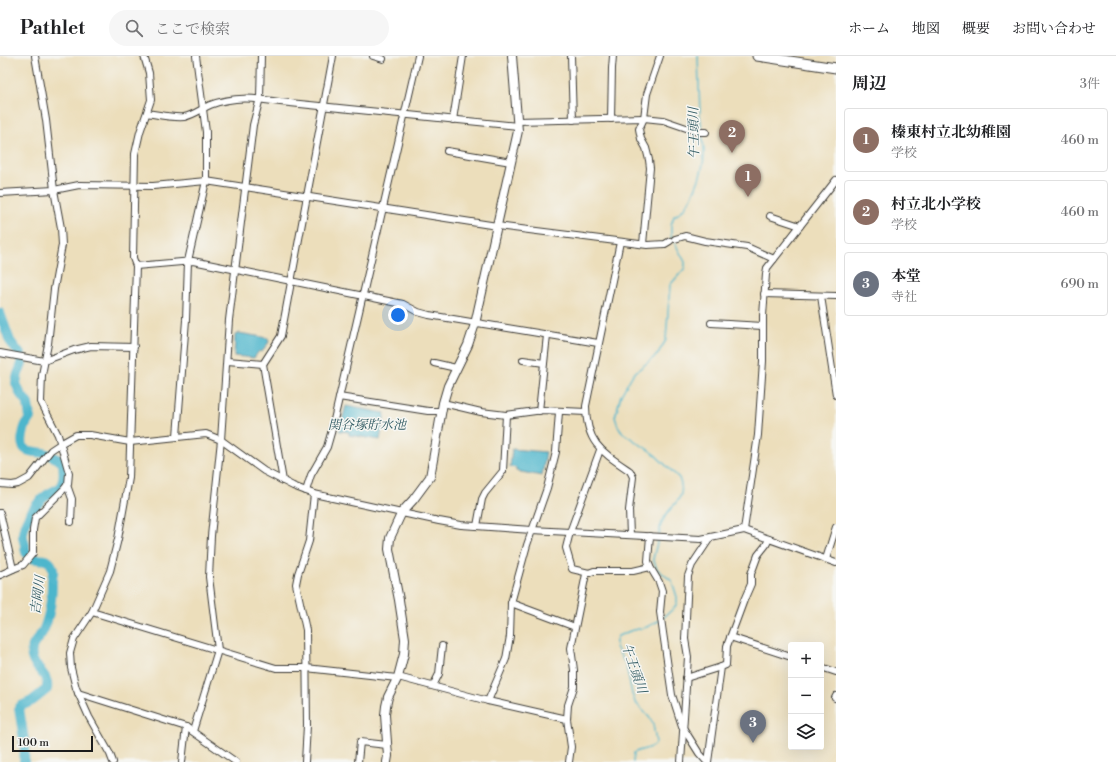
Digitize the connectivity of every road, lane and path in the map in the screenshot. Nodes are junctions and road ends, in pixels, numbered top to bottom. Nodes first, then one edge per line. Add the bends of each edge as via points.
1 (35, 56) edge
2 (144, 56) edge
3 (196, 56) edge
4 (260, 56) edge
5 (333, 56) edge
6 (373, 56) edge
7 (418, 56) edge
8 (463, 56) edge
9 (512, 56) edge
10 (571, 56) edge
11 (613, 56) edge
12 (660, 56) edge
13 (757, 56) edge
14 (784, 58) edge
15 (383, 59) dead end
16 (836, 68) edge
17 (260, 98) junction
18 (324, 106) junction
19 (202, 108) junction
20 (147, 113) junction
21 (404, 114) junction
22 (644, 118) junction
23 (611, 119) junction
24 (453, 120) junction
25 (573, 120) junction
26 (518, 123) junction
27 (706, 132) dead end
28 (447, 151) dead end
29 (511, 162) junction
30 (836, 180) edge
31 (206, 182) junction
32 (134, 186) junction
33 (244, 187) junction
34 (54, 190) junction
35 (0, 193) edge
36 (307, 196) junction
37 (383, 208) junction
38 (770, 216) dead end
39 (497, 226) junction
40 (800, 226) junction
41 (620, 242) junction
42 (643, 244) junction
43 (774, 259) junction
44 (188, 260) junction
45 (136, 266) junction
46 (235, 270) junction
47 (291, 282) junction
48 (764, 294) junction
49 (363, 296) junction
50 (821, 296) junction
51 (836, 296) edge
52 (711, 323) dead end
53 (475, 324) junction
54 (763, 326) junction
55 (547, 335) junction
56 (598, 343) junction
57 (134, 347) junction
58 (0, 353) edge
59 (523, 360) dead end
60 (44, 361) junction
61 (227, 361) junction
62 (434, 363) dead end
63 (544, 363) junction
64 (263, 364) junction
65 (456, 368) junction
66 (836, 395) edge
67 (339, 397) junction
68 (443, 407) junction
69 (539, 411) junction
70 (559, 412) junction
71 (586, 412) junction
72 (506, 415) junction
73 (178, 436) junction
74 (222, 440) junction
75 (130, 442) junction
76 (60, 444) junction
77 (600, 450) junction
78 (283, 481) junction
79 (0, 484) edge
80 (66, 485) junction
81 (306, 491) junction
82 (314, 494) junction
83 (402, 512) junction
84 (0, 513) edge
85 (71, 522) dead end
86 (477, 526) junction
87 (836, 527) edge
88 (532, 530) junction
89 (744, 530) junction
90 (570, 532) junction
91 (630, 535) junction
92 (652, 536) junction
93 (710, 538) junction
94 (769, 539) junction
95 (826, 560) junction
96 (836, 563) edge
97 (650, 567) junction
98 (13, 569) junction
99 (589, 572) junction
100 (0, 575) edge
101 (511, 603) junction
102 (92, 612) junction
103 (575, 626) junction
104 (730, 637) junction
105 (442, 646) dead end
106 (218, 650) junction
107 (788, 656) edge
108 (721, 667) junction
109 (306, 668) junction
110 (824, 668) edge
111 (836, 672) edge
112 (397, 677) junction
113 (686, 678) junction
114 (433, 686) junction
115 (78, 693) junction
116 (488, 701) junction
117 (567, 719) junction
118 (682, 726) junction
119 (186, 728) junction
120 (193, 731) junction
121 (387, 745) junction
122 (113, 762) edge
123 (182, 762) edge
124 (236, 762) edge
125 (305, 762) edge
126 (358, 762) edge
127 (387, 762) edge
128 (569, 762) edge
129 (681, 762) edge
130 (708, 762) edge

1 - 34 street
2 - 20 street via 149,73 151,100
3 - 19 street
4 - 17 street
5 - 18 street
6 - 15 street
7 - 21 street
8 - 24 street
9 - 26 street
10 - 25 street
11 - 23 street
12 - 22 street via 646,94
13 - 14 main road
14 - 16 main road
17 - 18 street
17 - 19 street via 238,98 216,102
17 - 33 street via 253,125
18 - 21 street
18 - 36 street
19 - 20 street via 182,117
19 - 31 street via 206,132
20 - 32 street via 135,154
21 - 24 street
21 - 37 street
22 - 23 street
22 - 27 street via 663,120 698,132
22 - 42 street via 639,129 649,160 650,181
23 - 25 street
24 - 26 street
25 - 26 street
26 - 29 street
28 - 29 street
29 - 39 street
30 - 40 street
31 - 32 street
31 - 33 street
31 - 44 street
32 - 34 street via 79,185
32 - 45 street via 133,258
33 - 36 street
33 - 46 street
34 - 35 street
34 - 60 street via 62,245
36 - 37 street
36 - 47 street
37 - 39 street
37 - 49 street
38 - 40 street
39 - 41 street
39 - 53 street
40 - 43 street
41 - 42 street
41 - 56 street
42 - 43 street via 665,244 685,236 747,247
43 - 48 street via 767,268
44 - 45 street
44 - 46 street
44 - 73 street
45 - 57 street
46 - 47 street
46 - 61 street
47 - 49 street
47 - 64 street via 281,336
48 - 50 street
48 - 54 street
49 - 53 street via 403,304 429,315
49 - 67 street
50 - 51 street
50 - 66 street
52 - 54 street
53 - 55 street
53 - 65 street
54 - 89 street via 758,435
55 - 56 street
55 - 63 street
56 - 71 street
57 - 60 street via 91,346
57 - 75 street
58 - 60 street
59 - 63 street
60 - 76 street via 41,402
61 - 64 street
61 - 74 street
62 - 65 street
63 - 69 street
64 - 78 street
65 - 68 street
67 - 68 street via 428,411
67 - 81 street via 327,446 311,475
68 - 72 street
68 - 83 street via 430,477
69 - 70 street
69 - 72 street
70 - 71 street
70 - 88 street via 556,452
71 - 77 street via 591,437
72 - 86 street via 503,471 484,493
73 - 74 street via 206,434
73 - 75 street
74 - 78 street via 264,471
74 - 106 street via 209,577
75 - 76 street via 76,435
75 - 102 street via 129,478 118,539 110,571
76 - 79 street via 51,450 29,478 18,484
76 - 80 street via 68,473
77 - 90 street
77 - 91 street via 632,474
78 - 81 street
80 - 85 street via 72,499
80 - 98 street via 35,518 32,553 24,565
81 - 82 street
82 - 83 street
82 - 109 street via 309,542 296,584 306,630
83 - 86 street via 460,525
83 - 112 street via 392,531 389,544 405,639 404,654
84 - 98 street
86 - 88 street
87 - 95 street
88 - 90 street
88 - 101 street
89 - 93 street
89 - 94 street
90 - 91 street
90 - 99 street via 566,548 572,569
91 - 92 street
92 - 93 street
92 - 97 street via 648,561
93 - 113 street via 692,564 688,576
94 - 95 street
94 - 104 street via 758,555 751,574 751,584
95 - 96 street
97 - 99 street via 633,571
97 - 118 street via 662,591 661,623 672,695
98 - 100 street
99 - 103 street via 586,574
101 - 103 street
101 - 116 street via 506,659
102 - 106 street
102 - 115 street via 74,639 70,654 70,668
103 - 117 street via 571,648 574,687 568,705
104 - 107 street
104 - 108 street via 726,665
105 - 114 street via 439,674
106 - 109 street via 276,668
106 - 120 street
108 - 113 street
108 - 130 street
109 - 112 street
109 - 125 street
110 - 111 street
112 - 114 street
112 - 121 street via 386,706
113 - 118 street
114 - 116 street
115 - 119 street
115 - 122 street
116 - 117 street
117 - 128 street via 571,748
118 - 129 street
118 - 130 street via 698,753
119 - 120 street
119 - 123 street
120 - 124 street
121 - 126 street via 360,742
121 - 127 street

